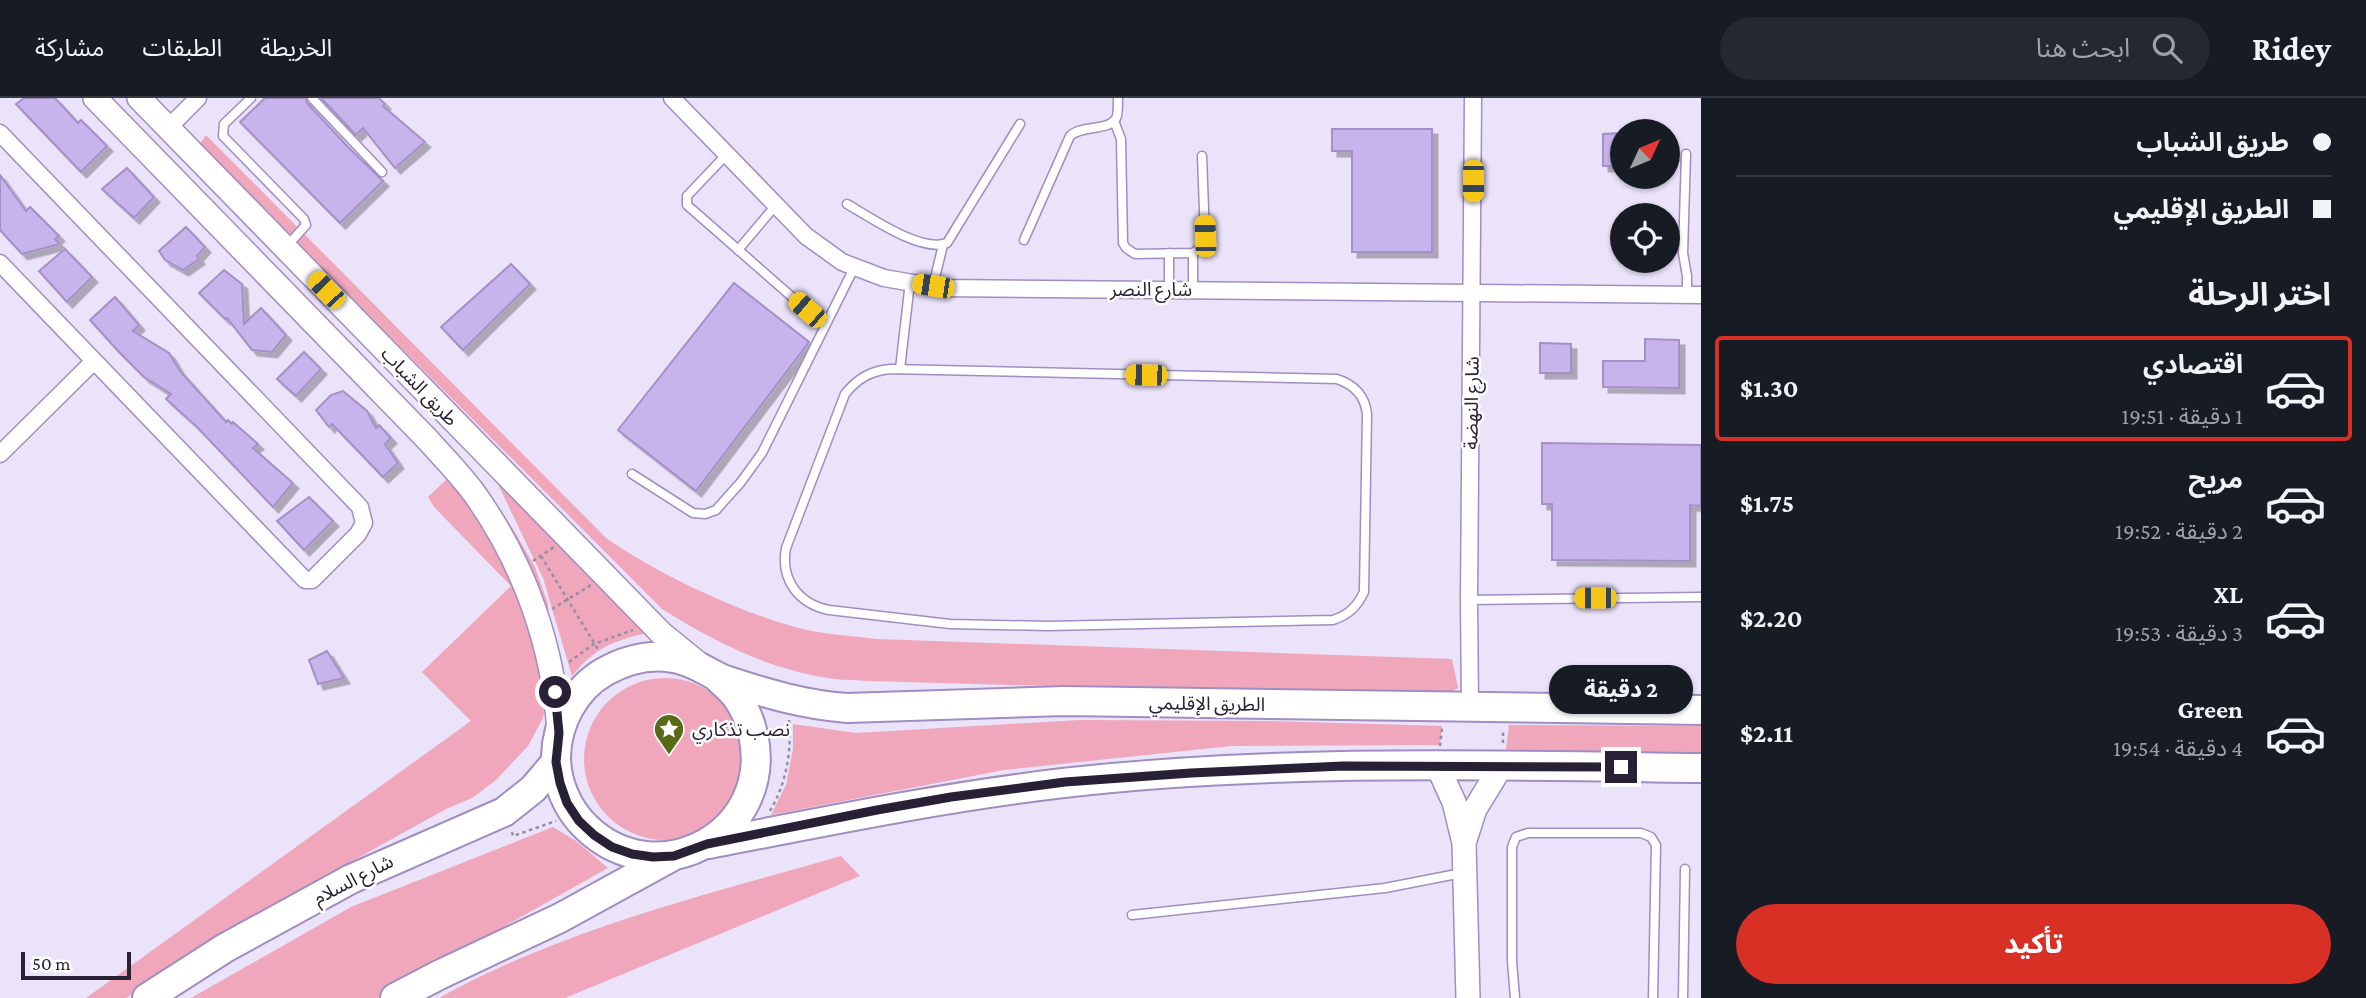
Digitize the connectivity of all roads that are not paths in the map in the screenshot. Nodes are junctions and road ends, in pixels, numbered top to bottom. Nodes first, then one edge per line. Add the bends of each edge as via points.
1 (96, 98) edge
2 (139, 98) edge
3 (198, 98) edge
4 (251, 98) edge
5 (312, 98) edge
6 (673, 98) edge
7 (1118, 98) edge
8 (1473, 98) edge
9 (1114, 121) junction
10 (1020, 124) dead end
11 (168, 128) junction
12 (0, 133) edge
13 (1686, 154) dead end
14 (727, 155) junction
15 (1202, 156) dead end
16 (382, 172) dead end
17 (847, 204) dead end
18 (776, 205) junction
19 (1024, 240) dead end
20 (943, 245) junction
21 (285, 248) junction
22 (738, 250) junction
23 (1169, 253) junction
24 (1193, 253) junction
25 (0, 263) edge
26 (854, 268) junction
27 (910, 282) junction
28 (933, 286) junction
29 (1169, 289) junction
30 (1193, 289) junction
31 (1473, 292) junction
32 (1694, 295) edge
33 (824, 326) junction
34 (94, 361) junction
35 (900, 369) junction
36 (0, 454) edge
37 (632, 474) dead end
38 (1701, 597) edge
39 (1469, 600) junction
40 (712, 674) junction
41 (1457, 707) junction
42 (1701, 710) edge
43 (559, 733) junction
44 (556, 762) junction
45 (1502, 765) junction
46 (1438, 766) junction
47 (1701, 768) edge
48 (1464, 843) junction
49 (707, 844) junction
50 (674, 856) junction
51 (1685, 869) dead end
52 (1465, 873) junction
53 (1132, 915) dead end
54 (147, 998) edge
55 (395, 998) edge
56 (1468, 998) edge
57 (1515, 998) edge
58 (1653, 998) edge
59 (1683, 998) edge

1 - 43 main road, طريق الشباب via 473,491 519,570 537,618 551,672
2 - 11 main road, طريق الشباب
3 - 11 street
4 - 21 lane via 225,124 223,136 305,222
5 - 16 lane
6 - 14 street, شارع النصر
7 - 9 lane
8 - 31 street, شارع النهضة
9 - 19 lane via 1081,128 1070,136
9 - 23 lane via 1121,139 1123,243 1135,254
10 - 20 lane
11 - 21 main road, طريق الشباب
12 - 34 street via 360,507 362,528 312,580 305,580
13 - 32 lane via 1683,253
14 - 18 street, شارع النصر
14 - 22 lane via 685,202
15 - 24 lane via 1205,236
17 - 20 lane via 911,239
18 - 22 lane
18 - 26 street, شارع النصر via 806,236
20 - 28 lane
21 - 40 main road, طريق الشباب via 662,633
22 - 33 lane
23 - 24 lane
23 - 29 lane
24 - 30 lane
25 - 34 street
26 - 27 street, شارع النصر
26 - 33 lane
27 - 28 street, شارع النصر
27 - 35 lane
28 - 29 street, شارع النصر
29 - 30 street, شارع النصر
30 - 31 street, شارع النصر
31 - 32 street, شارع النصر
31 - 39 street, شارع النهضة
33 - 37 lane via 762,453 716,510 693,513
34 - 36 street
35 - 35 lane via 1345,382 1361,395 1367,414 1364,592 1348,614 1333,620 950,624 810,604 790,583 784,557 839,404 851,386 869,374
38 - 39 lane
39 - 41 street, شارع النهضة
40 - 41 highway, الطريق الإقليمي via 786,699 847,708 1065,701
40 - 43 highway via 685,661 662,657 639,658 610,669 580,692
40 - 49 highway via 737,697 757,750 755,778 745,804 729,827
41 - 42 highway, الطريق الإقليمي
43 - 44 highway
44 - 50 highway via 567,803 594,835 632,854
44 - 54 highway, شارع السلام via 533,789 504,812 351,879 225,948
45 - 46 highway
45 - 47 highway
45 - 48 main road via 1475,809
46 - 48 main road via 1454,802
46 - 49 highway via 1343,766 1065,782 939,799
48 - 52 main road
49 - 50 highway
50 - 55 highway via 560,918
51 - 59 lane
52 - 53 lane via 1385,888
52 - 56 main road
57 - 58 lane via 1516,836 1641,833 1656,845

